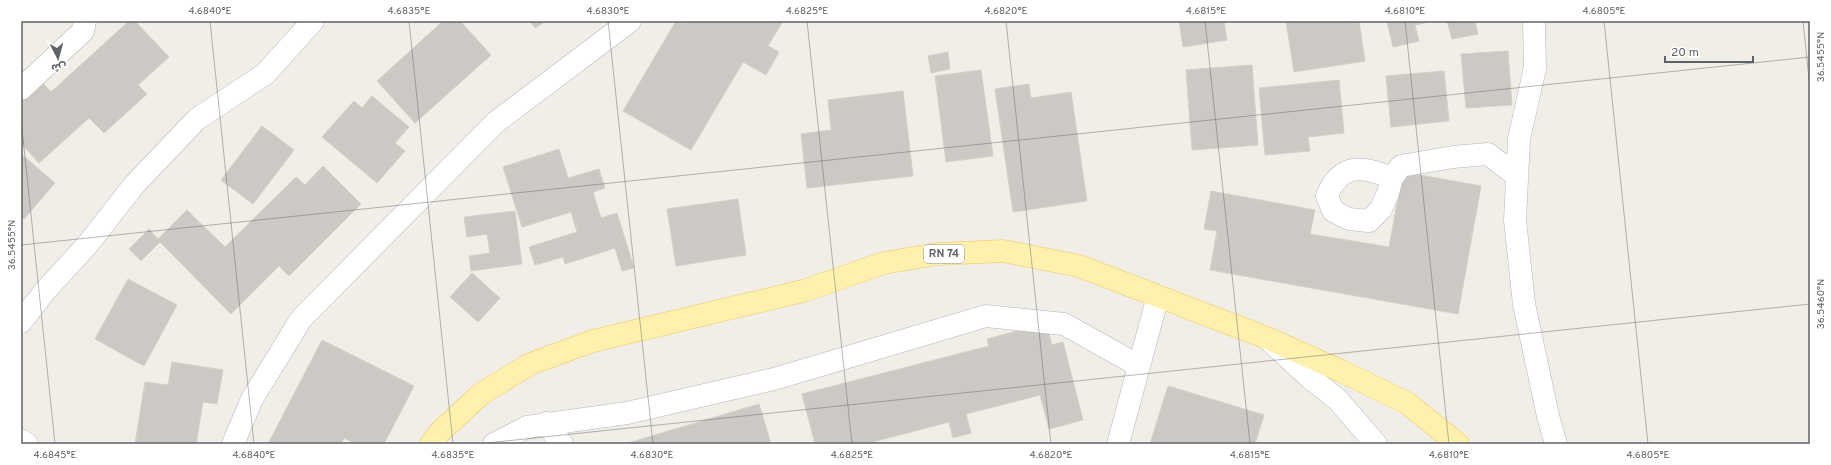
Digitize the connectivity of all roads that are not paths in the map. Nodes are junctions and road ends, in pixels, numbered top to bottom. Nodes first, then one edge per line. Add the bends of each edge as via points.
1 (313, 21) edge
2 (630, 21) edge
3 (1534, 21) edge
4 (88, 24) edge
5 (21, 89) edge
6 (1517, 176) junction
7 (1392, 178) dead end
8 (1158, 296) junction
9 (21, 322) edge
10 (1267, 338) junction
11 (1139, 366) junction
12 (546, 423) junction
13 (21, 440) edge
14 (27, 444) edge
15 (233, 444) edge
16 (431, 444) edge
17 (494, 444) edge
18 (562, 444) edge
19 (1118, 444) edge
20 (1376, 444) edge
21 (1458, 444) edge
22 (1556, 444) edge

1 - 9 street via 265,74 197,119 134,185 88,244
2 - 15 street via 496,122 301,319 252,399
3 - 6 street via 1535,68 1519,138
4 - 5 street
6 - 7 street via 1488,154 1401,166
6 - 22 street via 1515,220 1524,304
8 - 10 main road, RN 74
8 - 11 street
8 - 16 main road, RN 74 via 1079,266 1003,250 937,254 884,263 803,291 593,342 530,364 481,394 440,432
10 - 20 street via 1310,378 1337,398
10 - 21 main road, RN 74 via 1341,370 1407,404
11 - 12 street via 1064,324 986,316 774,379 627,413
11 - 19 street
12 - 17 street via 527,427
12 - 18 street
13 - 14 street

